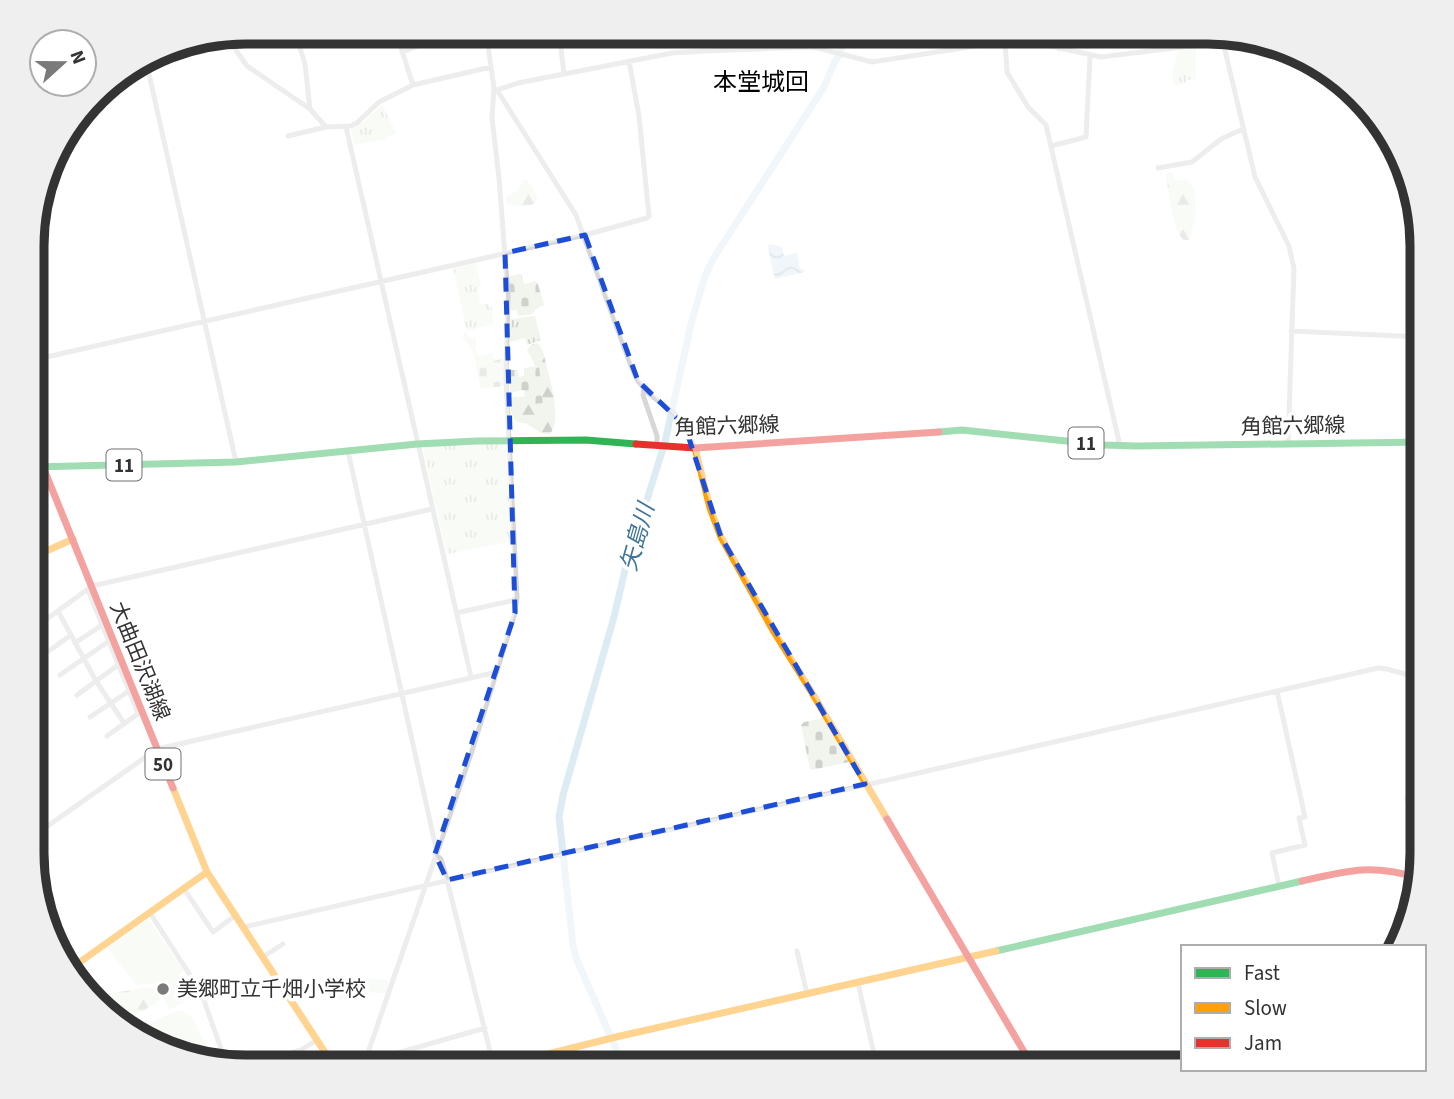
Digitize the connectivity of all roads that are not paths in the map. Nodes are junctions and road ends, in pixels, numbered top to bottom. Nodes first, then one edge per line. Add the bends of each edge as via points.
1 (299, 44) edge
2 (400, 44) edge
3 (425, 44) edge
4 (487, 44) edge
5 (560, 44) edge
6 (986, 44) edge
7 (1005, 44) edge
8 (1040, 44) edge
9 (1058, 44) edge
10 (1175, 44) edge
11 (1214, 44) edge
12 (1223, 44) edge
13 (232, 45) edge
14 (1176, 48) junction
15 (1059, 49) junction
16 (402, 52) junction
17 (1090, 55) junction
18 (629, 61) junction
19 (491, 67) junction
20 (148, 70) edge
21 (564, 74) junction
22 (414, 85) junction
23 (495, 89) junction
24 (310, 109) junction
25 (326, 127) junction
26 (346, 127) junction
27 (1243, 129) junction
28 (288, 136) dead end
29 (1051, 146) junction
30 (1158, 168) dead end
31 (584, 235) junction
32 (505, 253) junction
33 (381, 282) junction
34 (204, 322) junction
35 (1291, 331) junction
36 (1410, 336) edge
37 (44, 358) edge
38 (644, 389) junction
39 (508, 440) junction
40 (1410, 442) edge
41 (418, 444) junction
42 (1287, 444) junction
43 (661, 446) junction
44 (1120, 446) junction
45 (695, 448) junction
46 (348, 451) junction
47 (236, 462) junction
48 (44, 467) joint
49 (432, 509) junction
50 (364, 524) junction
51 (73, 539) junction
52 (44, 552) edge
53 (90, 588) junction
54 (517, 598) junction
55 (58, 611) junction
56 (456, 612) junction
57 (44, 621) edge
58 (102, 625) junction
59 (71, 635) junction
60 (109, 641) junction
61 (75, 643) junction
62 (46, 653) dead end
63 (84, 659) junction
64 (118, 665) junction
65 (497, 672) junction
66 (60, 675) dead end
67 (1410, 676) edge
68 (471, 677) junction
69 (96, 681) junction
70 (129, 691) junction
71 (1277, 691) junction
72 (402, 693) junction
73 (77, 695) dead end
74 (111, 703) junction
75 (140, 712) junction
76 (90, 717) dead end
77 (124, 723) junction
78 (107, 736) dead end
79 (156, 749) junction
80 (865, 784) junction
81 (1410, 789) edge
82 (1407, 800) dead end
83 (44, 828) edge
84 (436, 853) junction
85 (207, 872) junction
86 (1409, 875) edge
87 (447, 880) junction
88 (425, 885) junction
89 (1279, 886) junction
90 (184, 889) junction
91 (150, 913) junction
92 (236, 915) junction
93 (244, 927) junction
94 (283, 944) dead end
95 (797, 951) dead end
96 (263, 957) junction
97 (967, 957) junction
98 (77, 964) edge
99 (858, 983) junction
100 (807, 994) junction
101 (485, 1028) junction
102 (317, 1040) junction
103 (223, 1054) edge
104 (287, 1055) edge
105 (327, 1055) edge
106 (368, 1055) edge
107 (397, 1055) edge
108 (492, 1055) edge
109 (543, 1055) edge
110 (874, 1055) edge
111 (1025, 1055) edge

1 - 24 street
2 - 16 street
3 - 16 street
4 - 19 street
5 - 21 street
6 - 18 street via 872,62 806,47 672,53
7 - 29 street via 1007,72 1028,107 1046,125
8 - 15 street
9 - 15 street
10 - 14 street
11 - 14 street
12 - 27 street
13 - 24 street via 247,66
14 - 17 street
15 - 17 street
16 - 22 street
17 - 29 street via 1086,137
18 - 21 street
18 - 31 street via 649,216
19 - 22 street
19 - 23 street
20 - 34 street
21 - 23 street
22 - 26 street via 379,102
23 - 31 street via 576,215
23 - 32 street via 492,118
24 - 25 street
25 - 26 street
25 - 28 street
26 - 33 street
27 - 30 street via 1221,139 1192,162
27 - 35 street via 1255,177 1293,257
29 - 44 street
31 - 32 street
31 - 38 street via 631,366
32 - 33 street
32 - 39 street
33 - 34 street
33 - 41 street
34 - 37 street
34 - 47 street
35 - 36 street
35 - 42 street
38 - 43 street
38 - 45 street via 675,414
39 - 41 main road, 角館六郷線 / 11
39 - 43 main road, 角館六郷線 / 11
39 - 54 street
40 - 42 main road, 角館六郷線 / 11
41 - 46 main road, 角館六郷線 / 11
41 - 49 street
42 - 44 main road, 角館六郷線 / 11
43 - 45 main road, 角館六郷線 / 11
44 - 45 main road, 角館六郷線 / 11 via 962,430
45 - 80 main road via 721,537
46 - 47 main road, 角館六郷線 / 11
46 - 50 street
47 - 48 main road, 角館六郷線 / 11
48 - 51 main road, 大曲田沢湖線 / 50
49 - 50 street
49 - 56 street
50 - 53 street
50 - 72 street
51 - 52 main road
51 - 53 main road, 大曲田沢湖線 / 50
53 - 55 street
53 - 58 street
53 - 75 main road, 大曲田沢湖線 / 50
54 - 56 street
54 - 65 street
55 - 57 street
55 - 59 street
56 - 68 street
58 - 60 street
58 - 61 street
59 - 61 street
59 - 62 street
60 - 63 street
60 - 64 street
61 - 63 street
63 - 66 street
63 - 69 street
64 - 69 street
64 - 70 street
65 - 68 street
65 - 84 street
67 - 71 street via 1378,668
68 - 72 street
69 - 73 street
69 - 74 street
70 - 74 street
70 - 75 street
71 - 80 street
71 - 89 street via 1305,817 1299,818 1304,845 1272,853
72 - 79 street
72 - 84 street
74 - 76 street
74 - 77 street
75 - 77 street
75 - 79 main road, 大曲田沢湖線 / 50
77 - 78 street
79 - 83 street
79 - 85 main road, 大曲田沢湖線 / 50
80 - 87 street
80 - 97 main road
81 - 82 street
84 - 87 street
84 - 88 street
85 - 90 main road
85 - 92 main road, 大曲田沢湖線 / 50
86 - 89 main road via 1370,868
87 - 88 street
87 - 101 street
88 - 93 street
88 - 106 street
89 - 97 main road
90 - 91 main road
90 - 92 street via 213,932
91 - 98 main road
91 - 103 street via 201,992
92 - 93 main road, 大曲田沢湖線 / 50
93 - 96 main road, 大曲田沢湖線 / 50
94 - 96 street
95 - 100 street
96 - 102 main road, 大曲田沢湖線 / 50
97 - 99 main road
97 - 111 main road
99 - 100 main road
99 - 110 street
100 - 109 main road
101 - 107 street
101 - 108 street
102 - 104 street
102 - 105 main road, 大曲田沢湖線 / 50

